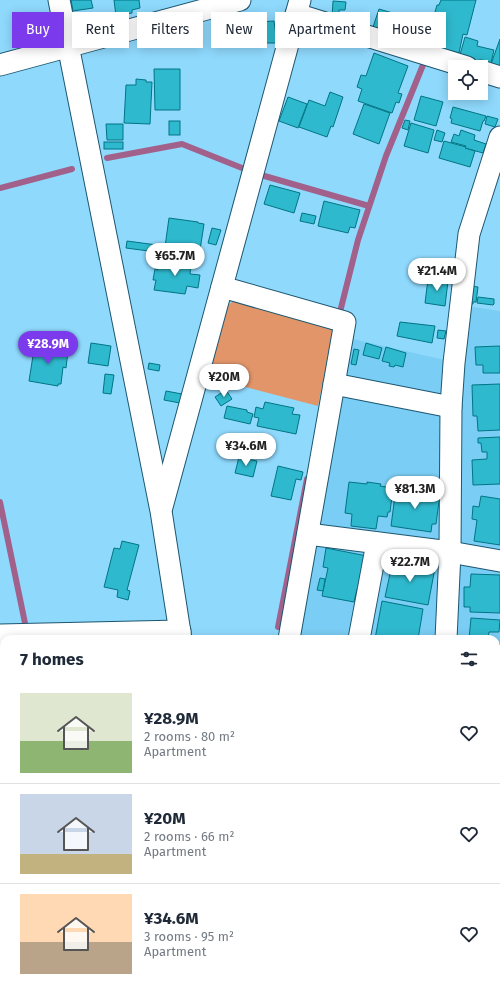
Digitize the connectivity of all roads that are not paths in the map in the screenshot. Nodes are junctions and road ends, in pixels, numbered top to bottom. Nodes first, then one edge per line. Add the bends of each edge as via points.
1 (59, 0) edge
2 (240, 0) edge
3 (298, 7) edge
4 (69, 47) junction
5 (448, 60) edge
6 (0, 65) edge
7 (488, 73) edge
8 (500, 77) edge
9 (500, 137) edge
10 (222, 287) junction
11 (334, 384) junction
12 (451, 407) junction
13 (161, 511) junction
14 (308, 534) junction
15 (377, 543) junction
16 (450, 552) junction
17 (500, 561) edge
18 (0, 635) edge
19 (181, 635) edge
20 (290, 635) edge
21 (360, 635) edge
22 (446, 635) edge

1 - 4 street
2 - 4 street
3 - 5 street
3 - 10 street
4 - 6 street
4 - 13 street
7 - 8 street
9 - 12 street via 469,234
10 - 11 street via 345,322
10 - 13 street
11 - 12 street
11 - 14 street
12 - 16 street
13 - 19 street
14 - 15 street
14 - 20 street
15 - 16 street
15 - 21 street
16 - 17 street
16 - 22 street
18 - 19 street

